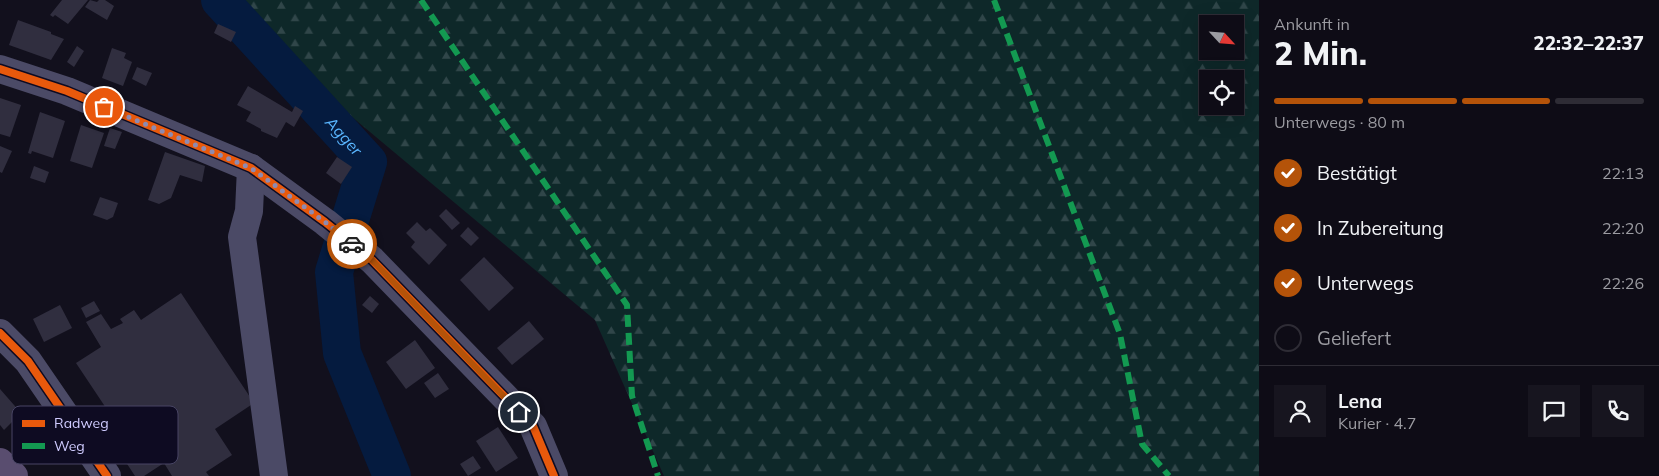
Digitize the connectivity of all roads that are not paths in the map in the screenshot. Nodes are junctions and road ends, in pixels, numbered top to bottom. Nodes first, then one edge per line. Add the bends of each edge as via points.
1 (0, 69) edge
2 (251, 168) junction
3 (0, 333) edge
4 (58, 406) edge
5 (0, 462) edge
6 (99, 464) edge
7 (14, 476) edge
8 (107, 476) edge
9 (274, 476) edge
10 (554, 476) edge

1 - 2 street via 67,91
2 - 9 street via 249,211 242,237
2 - 10 street via 372,260 533,426
3 - 4 street via 28,362
5 - 7 main road
6 - 8 street

